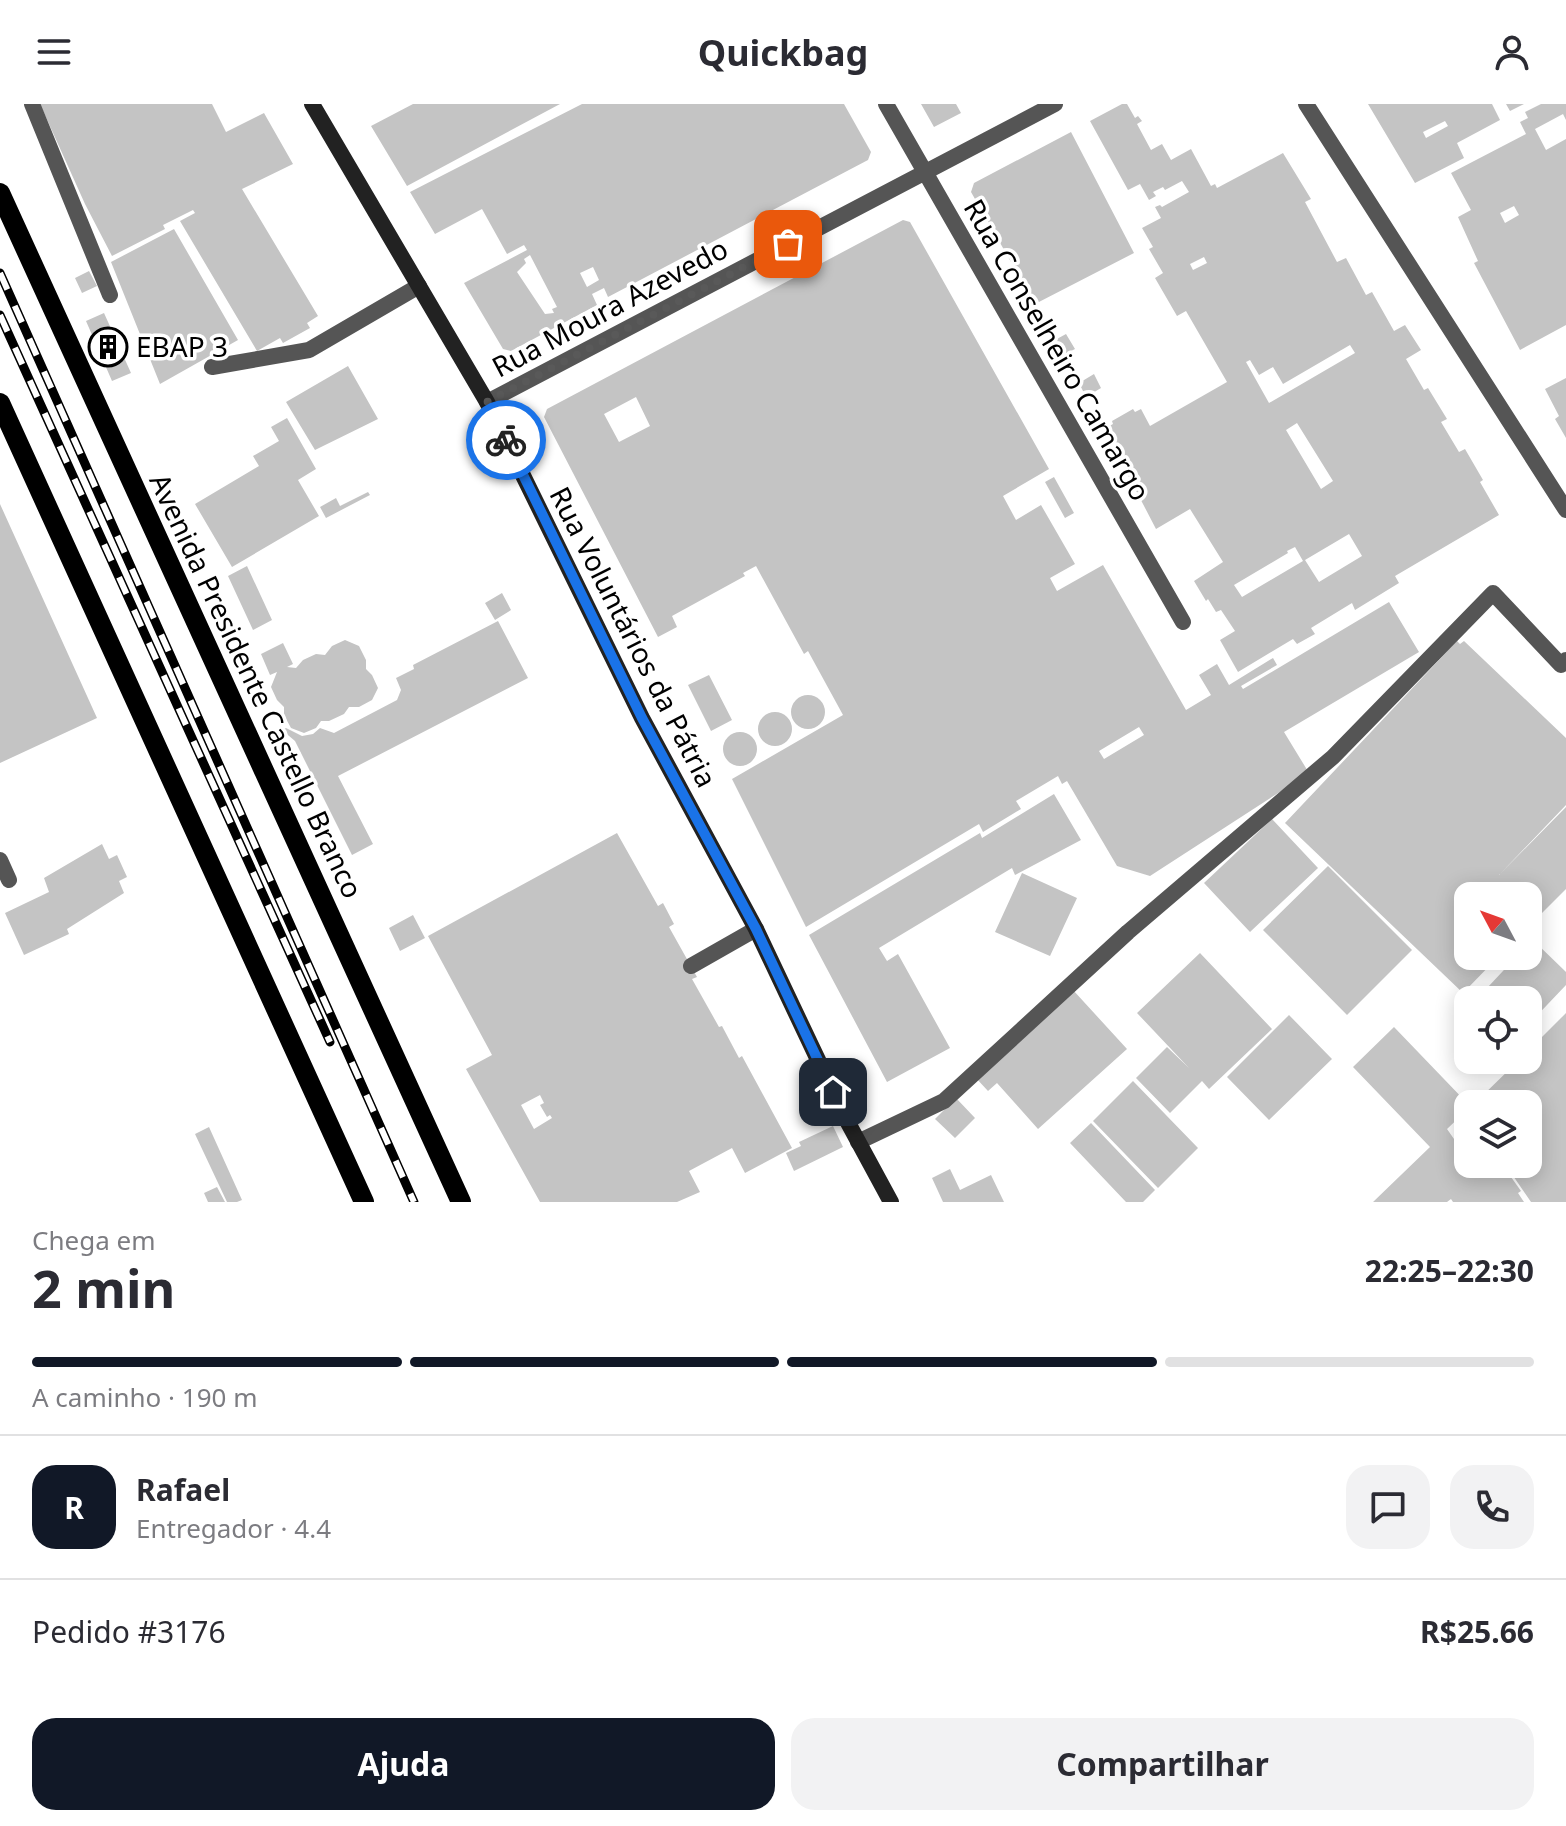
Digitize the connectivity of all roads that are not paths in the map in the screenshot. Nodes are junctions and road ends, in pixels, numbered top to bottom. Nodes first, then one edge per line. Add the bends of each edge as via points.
1 (32, 104) edge
2 (312, 104) edge
3 (886, 104) edge
4 (1055, 104) edge
5 (1306, 104) edge
6 (925, 173) junction
7 (0, 193) edge
8 (419, 286) junction
9 (110, 295) dead end
10 (212, 367) dead end
11 (487, 402) junction
12 (0, 403) edge
13 (1566, 510) edge
14 (1183, 622) dead end
15 (1564, 666) edge
16 (0, 860) edge
17 (9, 880) dead end
18 (756, 929) junction
19 (691, 966) dead end
20 (858, 1142) junction
21 (364, 1202) edge
22 (461, 1202) edge
23 (891, 1202) edge

1 - 9 street
2 - 8 main road, Rua Voluntários da Pátria
3 - 6 street, Rua Conselheiro Camargo
4 - 6 street, Rua Moura Azevedo
5 - 13 street
6 - 11 street, Rua Moura Azevedo
6 - 14 street, Rua Conselheiro Camargo
7 - 22 main road, Avenida Presidente Castello Branco
8 - 10 street via 309,350
8 - 11 main road, Rua Voluntários da Pátria
11 - 18 main road, Rua Voluntários da Pátria via 642,718
12 - 21 main road
15 - 20 street via 1493,593 1333,757 1128,932 944,1101
16 - 17 street
18 - 19 street
18 - 20 main road, Rua Voluntários da Pátria
20 - 23 main road, Rua Voluntários da Pátria

